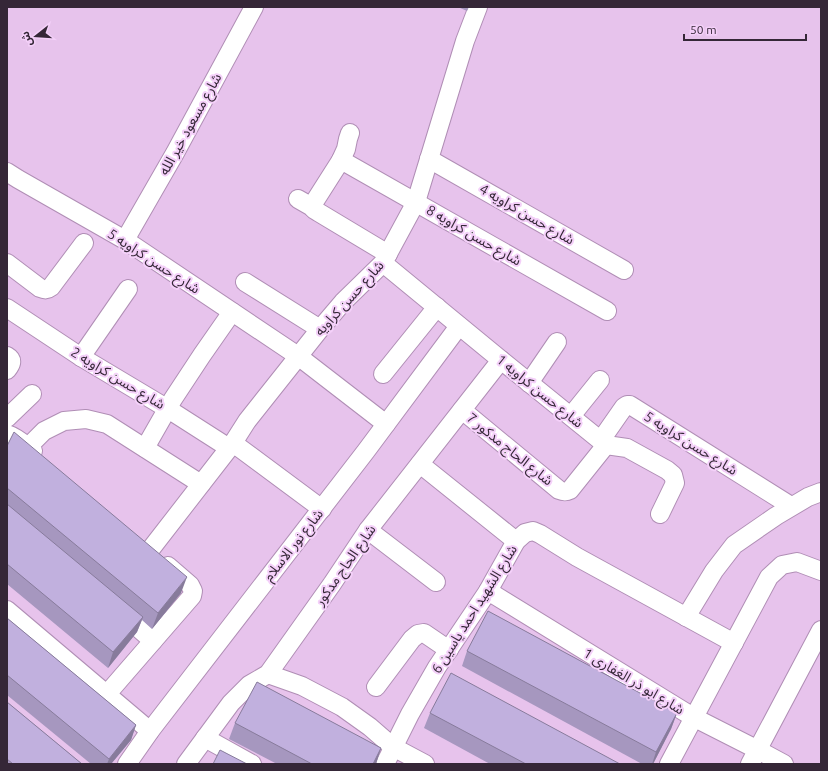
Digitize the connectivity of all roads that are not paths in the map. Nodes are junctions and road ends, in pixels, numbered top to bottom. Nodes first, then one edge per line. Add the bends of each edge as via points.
1 (254, 7) edge
2 (478, 7) edge
3 (350, 133) dead end
4 (429, 159) junction
5 (341, 160) junction
6 (7, 172) edge
7 (416, 202) junction
8 (125, 240) junction
9 (84, 243) dead end
10 (385, 258) junction
11 (7, 263) edge
12 (624, 270) dead end
13 (245, 282) dead end
14 (128, 289) dead end
15 (437, 307) junction
16 (7, 308) edge
17 (607, 310) dead end
18 (232, 312) junction
19 (459, 326) junction
20 (320, 329) junction
21 (557, 342) dead end
22 (7, 356) edge
23 (298, 356) junction
24 (81, 357) junction
25 (501, 360) junction
26 (7, 370) edge
27 (383, 374) dead end
28 (600, 380) dead end
29 (529, 383) junction
30 (32, 394) dead end
31 (168, 408) junction
32 (462, 410) junction
33 (571, 416) junction
34 (7, 418) edge
35 (386, 424) junction
36 (7, 434) edge
37 (604, 442) junction
38 (231, 445) junction
39 (28, 447) junction
40 (145, 448) junction
41 (46, 462) edge
42 (420, 464) junction
43 (201, 484) junction
44 (821, 492) edge
45 (791, 506) junction
46 (322, 509) junction
47 (660, 514) dead end
48 (368, 530) junction
49 (516, 541) junction
50 (821, 571) edge
51 (436, 582) dead end
52 (488, 592) junction
53 (106, 600) edge
54 (7, 610) edge
55 (686, 616) junction
56 (821, 630) edge
57 (153, 641) junction
58 (734, 643) junction
59 (449, 650) junction
60 (268, 674) junction
61 (376, 686) dead end
62 (107, 694) junction
63 (694, 717) junction
64 (150, 731) junction
65 (205, 738) junction
66 (393, 747) junction
67 (754, 757) edge
68 (127, 764) edge
69 (186, 764) edge
70 (252, 764) edge
71 (385, 764) edge
72 (425, 764) edge
73 (669, 764) edge
74 (784, 764) edge

1 - 8 street, شارع مسعود خير الله
2 - 4 street, شارع حسن كراويه
3 - 5 street
4 - 7 street, شارع حسن كراويه
4 - 12 street, شارع حسن كراويه 4
5 - 7 street, شارع حسن كراويه 8
5 - 10 street, شارع حسن كراويه 1 via 313,204 305,203
6 - 8 street, شارع حسن كراويه 5
7 - 10 street, شارع حسن كراويه
7 - 17 street, شارع حسن كراويه 8
8 - 18 street, شارع حسن كراويه 5
9 - 11 street via 48,290 40,288
10 - 15 street, شارع حسن كراويه 1
10 - 20 street, شارع حسن كراويه
13 - 20 street
14 - 24 street
15 - 19 street, شارع حسن كراويه 1
15 - 27 street
16 - 24 street, شارع حسن كراويه 2
18 - 23 street, شارع حسن كراويه 5
18 - 31 street
19 - 25 street, شارع حسن كراويه 1
19 - 35 street, شارع نور الاسلام
20 - 23 street, شارع حسن كراويه
21 - 29 street
22 - 26 street via 12,361
23 - 35 street
23 - 38 street, شارع حسن كراويه
24 - 31 street, شارع حسن كراويه 2
25 - 29 street, شارع حسن كراويه 1
25 - 32 street, شارع الحاج مدكور
28 - 33 street
29 - 33 street, شارع حسن كراويه 1
30 - 34 street
31 - 38 street, شارع حسن كراويه 2
31 - 40 street
32 - 37 street, شارع الحاج مدكور 7 via 563,492 570,490
32 - 42 street, شارع الحاج مدكور
33 - 37 street, شارع حسن كراويه 1
35 - 46 street, شارع نور الاسلام
36 - 39 street
37 - 45 street, شارع حسن كراويه 5 via 624,407 630,405
37 - 47 street via 627,448 673,475 675,483
38 - 43 street, شارع حسن كراويه
38 - 46 street, شارع حسن كراويه 2
39 - 40 street via 44,431 64,422 86,419 107,424
39 - 41 street
40 - 43 street
42 - 48 street, شارع الحاج مدكور
42 - 49 street
43 - 57 street, شارع حسن كراويه via 144,546 190,585 193,591 192,596
44 - 45 street
45 - 55 street via 734,545 714,571
46 - 64 street, شارع نور الاسلام
48 - 51 street
48 - 60 street, شارع الحاج مدكور
49 - 52 street, شارع الشهيد احمد ياسين 6
49 - 55 street, شارع الشهيد احمد ياسين 6 via 525,533 533,531 540,534
50 - 58 street via 797,562 782,565 769,577
52 - 59 street, شارع الشهيد احمد ياسين 6
52 - 63 street, شارع ابو ذر الغفارى 1
53 - 57 street
54 - 62 street
55 - 58 street, شارع الشهيد احمد ياسين 6
56 - 67 street
57 - 62 street
58 - 63 street
59 - 61 street via 424,633 418,634
59 - 66 street, شارع الشهيد احمد ياسين 6 via 444,671 410,714
60 - 65 street, شارع الحاج مدكور via 249,685 231,702
60 - 66 street via 302,686 342,707 370,726
62 - 64 street
63 - 67 street, شارع ابو ذر الغفارى 1
63 - 73 street
64 - 68 street, شارع نور الاسلام
65 - 69 street, شارع الحاج مدكور
65 - 70 street
66 - 71 street, شارع الشهيد احمد ياسين 6
66 - 72 street
67 - 74 street, شارع ابو ذر الغفارى 1

